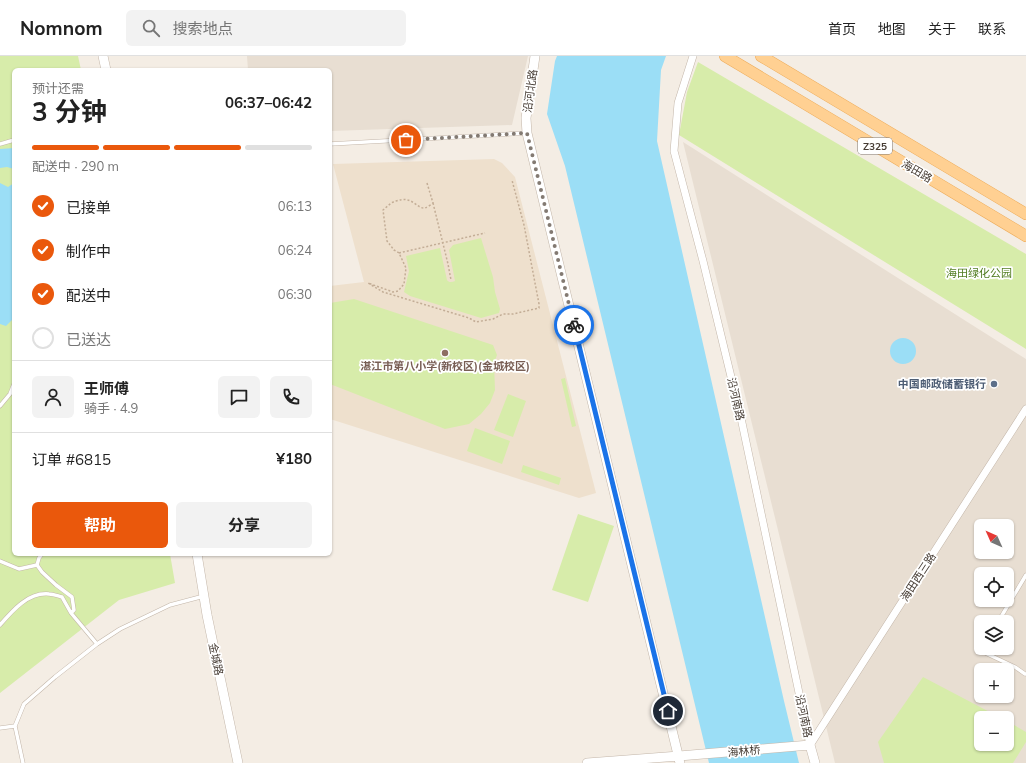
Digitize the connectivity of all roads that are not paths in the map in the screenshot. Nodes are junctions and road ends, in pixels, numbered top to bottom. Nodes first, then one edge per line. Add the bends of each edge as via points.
1 (103, 56) edge
2 (535, 56) edge
3 (693, 56) edge
4 (725, 56) edge
5 (762, 56) edge
6 (106, 68) edge
7 (527, 133) junction
8 (12, 141) edge
9 (0, 144) edge
10 (332, 144) edge
11 (1026, 214) edge
12 (1026, 236) edge
13 (12, 389) edge
14 (0, 406) edge
15 (1026, 409) edge
16 (41, 556) edge
17 (197, 556) edge
18 (0, 561) edge
19 (37, 565) junction
20 (1026, 575) edge
21 (204, 596) junction
22 (71, 613) junction
23 (1002, 615) edge
24 (0, 625) edge
25 (97, 644) junction
26 (991, 655) edge
27 (1026, 674) edge
28 (14, 726) junction
29 (0, 728) edge
30 (810, 745) junction
31 (679, 760) edge
32 (23, 763) edge
33 (238, 763) edge
34 (587, 763) edge
35 (815, 763) edge

1 - 6 street
2 - 7 street, 沿河北路 via 526,118
3 - 30 street, 沿河南路 via 678,103 674,151 741,418
4 - 12 main road, 海田路 / Z325
5 - 11 main road, 海田路 / Z325
7 - 10 lane
7 - 31 street, 沿河北路
8 - 9 lane
13 - 14 lane
15 - 30 street, 海田西三路
16 - 19 lane
17 - 21 street, 金城路
18 - 19 lane via 19,569
19 - 22 lane via 72,597 74,610
20 - 23 lane
21 - 25 lane via 170,605 120,629
21 - 33 street, 金城路
22 - 24 lane via 62,597 38,594 23,602
22 - 25 lane
25 - 28 lane via 24,704
26 - 27 lane
28 - 29 lane
28 - 32 lane
30 - 31 street, 海林桥
30 - 35 street
31 - 34 street, 海林桥

